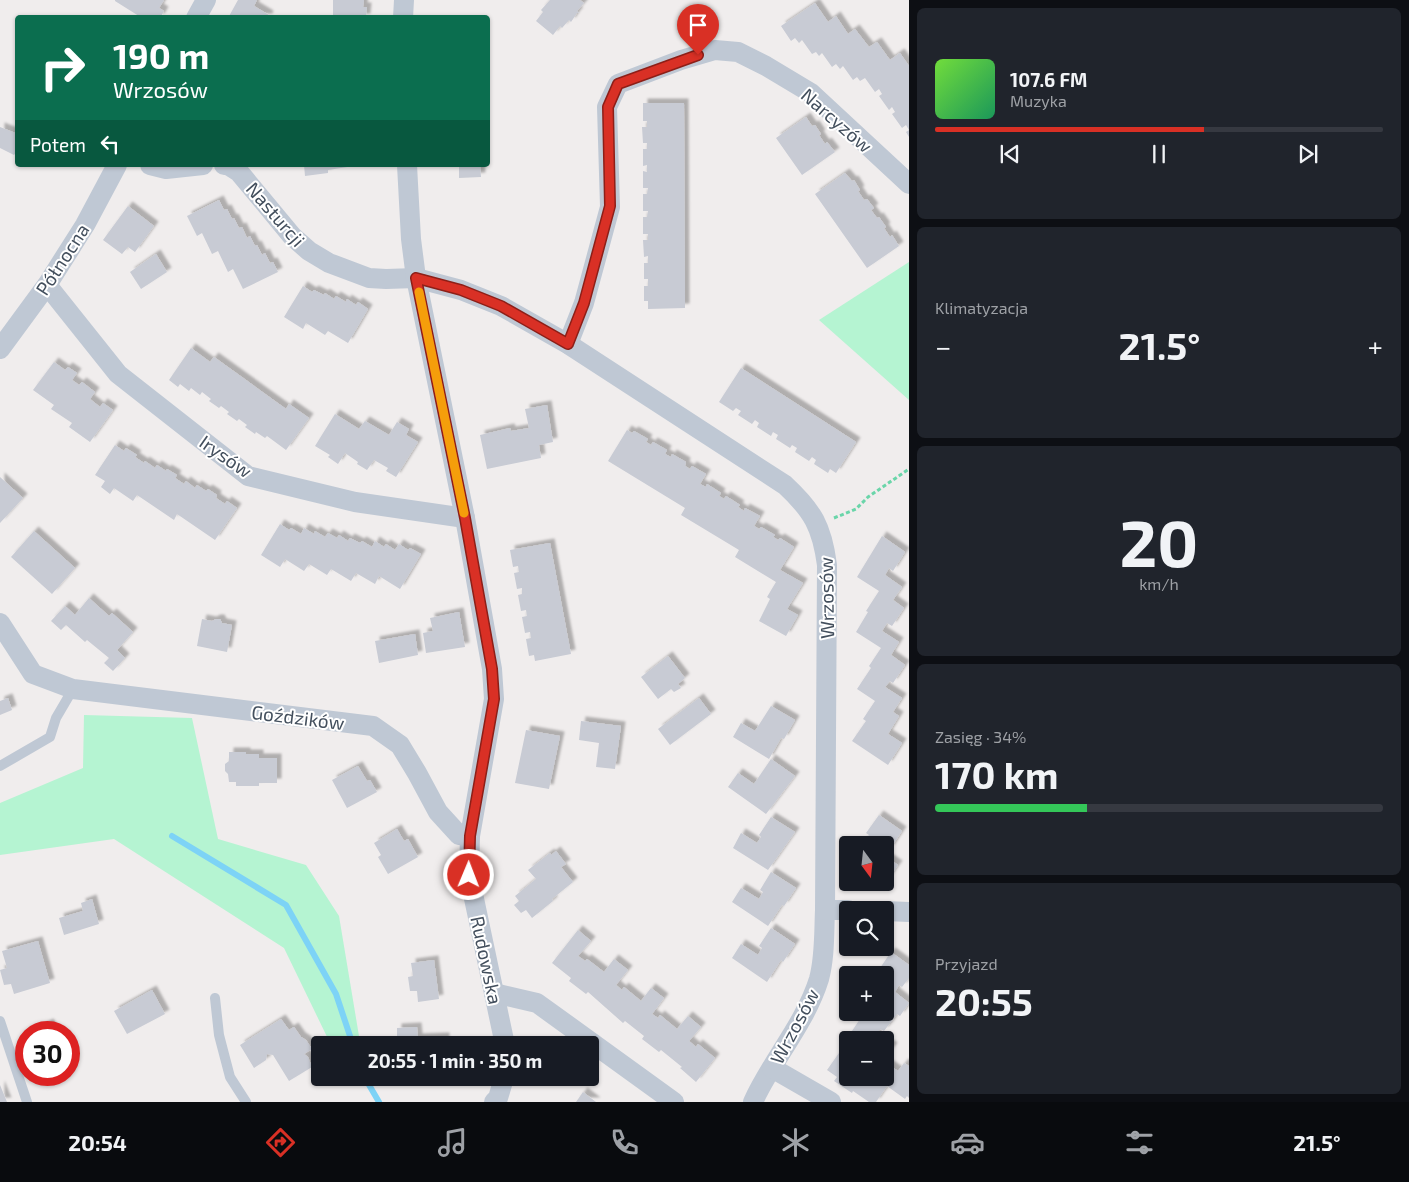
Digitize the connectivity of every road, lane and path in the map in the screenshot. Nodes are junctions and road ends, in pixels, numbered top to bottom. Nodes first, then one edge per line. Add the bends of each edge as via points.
1 (206, 0) edge
2 (404, 0) edge
3 (198, 15) edge
4 (403, 15) edge
5 (116, 167) edge
6 (158, 167) edge
7 (184, 167) edge
8 (231, 167) edge
9 (407, 167) edge
10 (909, 184) edge
11 (416, 278) junction
12 (47, 285) junction
13 (568, 344) junction
14 (0, 349) edge
15 (909, 469) edge
16 (465, 518) junction
17 (817, 523) junction
18 (0, 623) edge
19 (73, 689) junction
20 (0, 766) edge
21 (470, 836) junction
22 (825, 910) junction
23 (839, 910) edge
24 (894, 911) edge
25 (909, 912) edge
26 (494, 993) junction
27 (215, 998) dead end
28 (0, 1021) edge
29 (503, 1036) edge
30 (772, 1068) junction
31 (502, 1086) edge
32 (27, 1102) edge
33 (246, 1102) edge
34 (494, 1102) edge
35 (674, 1102) edge
36 (752, 1102) edge
37 (831, 1102) edge

1 - 3 street
2 - 4 street
5 - 12 street, Północna via 85,225
6 - 7 street
8 - 11 street, Nasturcji via 309,251 329,263 368,278
9 - 11 street, Rudowska
10 - 13 street, Narcyzów via 811,93 738,52 715,50 618,84 608,107 610,206 584,303
11 - 13 street, Wrzosów via 461,290 501,306
11 - 16 street, Rudowska
12 - 14 street, Północna
12 - 16 street, Irysów via 118,374 248,476 355,502
13 - 17 street, Wrzosów via 785,485 807,507
15 - 17 path via 850,512
16 - 21 street, Rudowska via 492,669 494,699
17 - 22 street, Wrzosów via 827,565
18 - 19 street, Goździków via 33,674
19 - 20 lane via 56,718 50,737
19 - 21 street, Goździków via 373,726 400,745 438,812 459,835
21 - 26 street, Rudowska via 469,875
22 - 23 street
22 - 30 street, Wrzosów via 819,977 811,1001
24 - 25 street
26 - 29 street, Rudowska
26 - 35 street via 537,1003
27 - 33 lane via 218,1035 230,1077
28 - 32 lane
30 - 36 street, Wrzosów
30 - 37 street
31 - 34 street

